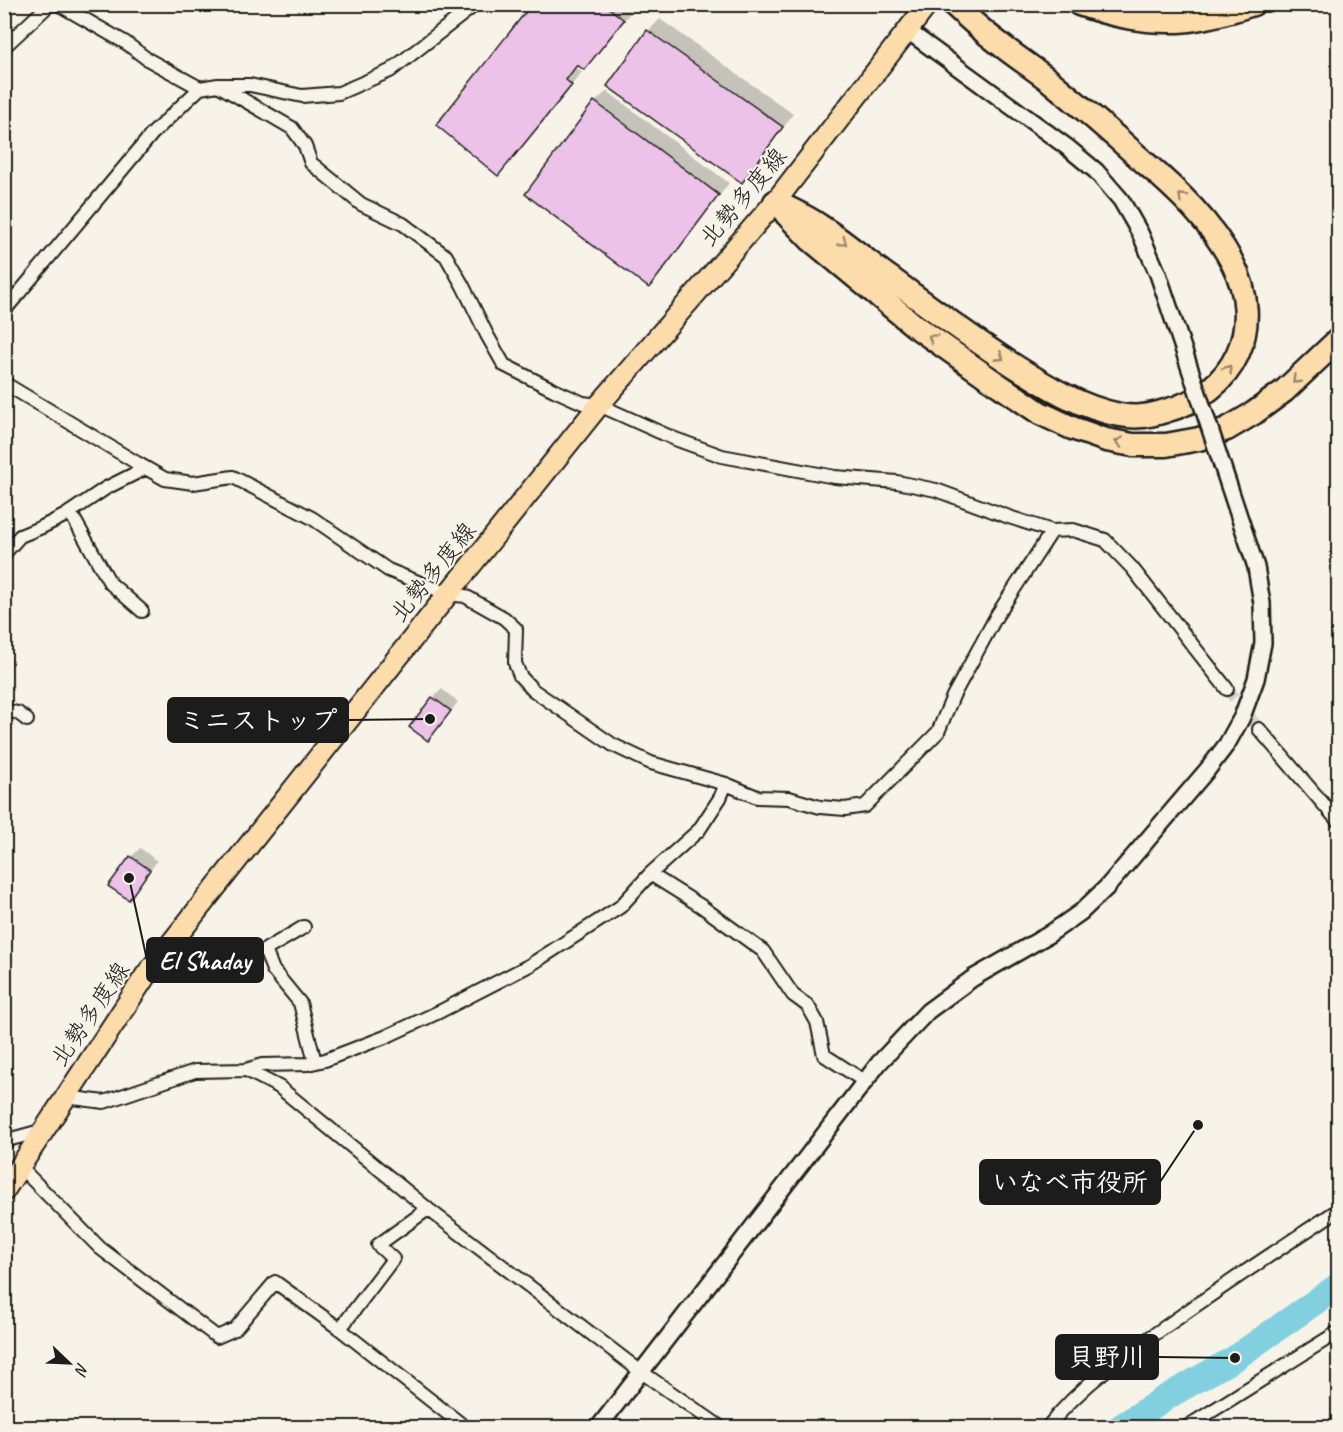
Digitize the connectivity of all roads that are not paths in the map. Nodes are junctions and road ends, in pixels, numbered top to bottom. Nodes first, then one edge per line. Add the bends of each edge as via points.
1 (50, 4) edge
2 (58, 4) edge
3 (476, 4) edge
4 (928, 4) edge
5 (1079, 4) edge
6 (1253, 4) edge
7 (957, 9) edge
8 (908, 31) junction
9 (4, 47) edge
10 (218, 85) junction
11 (200, 88) junction
12 (775, 202) junction
13 (4, 311) edge
14 (1338, 340) edge
15 (4, 383) edge
16 (599, 405) junction
17 (146, 468) junction
18 (70, 512) junction
19 (1052, 531) junction
20 (4, 554) edge
21 (448, 594) junction
22 (142, 611) dead end
23 (1227, 689) tunnel mouth
24 (4, 710) edge
25 (27, 720) dead end
26 (1259, 729) tunnel mouth
27 (726, 784) junction
28 (1338, 821) edge
29 (650, 874) junction
30 (304, 927) dead end
31 (315, 1062) junction
32 (246, 1070) junction
33 (864, 1081) junction
34 (66, 1097) junction
35 (44, 1130) junction
36 (4, 1141) edge
37 (20, 1167) junction
38 (4, 1191) edge
39 (428, 1209) junction
40 (1338, 1210) edge
41 (340, 1329) junction
42 (1338, 1332) edge
43 (640, 1371) junction
44 (707, 1423) edge
45 (466, 1428) edge
46 (598, 1428) edge
47 (722, 1428) edge
48 (1047, 1428) edge
49 (1185, 1428) edge

1 - 9 street
2 - 11 street
3 - 10 street via 390,71 339,93 302,96 250,86
4 - 8 main road, 北勢多度線
5 - 6 highway via 1154,20 1189,20
12 -> 7 highway via 820,225 1003,359 1086,405 1120,415 1146,417 1181,407 1206,394 1221,380 1241,345 1246,305 1233,264 1208,224 1117,137
8 - 12 main road, 北勢多度線
8 - 33 street, bridge via 1067,147 1096,171 1121,200 1158,274 1256,567 1263,643 1256,679 1227,744 1107,887 1048,935 973,978 928,1011
10 - 11 street
10 - 16 street via 292,128 311,163 362,204 403,224 446,256 504,365 564,394
11 - 13 street via 152,134
14 -> 12 highway via 1284,391 1227,429 1199,440 1166,445 1106,440 1040,413 915,326 810,239
12 - 16 main road, 北勢多度線
15 - 17 street
16 - 19 street via 722,456 835,477 936,490
16 - 21 main road, 北勢多度線
17 - 18 street
17 - 21 street via 165,479 193,483 233,477 312,518 388,570
18 - 20 street via 20,536
18 - 22 street via 110,583
19 - 23 street via 1073,530 1105,540 1132,568
19 - 27 street via 997,615 938,732 865,806 820,807 789,798 757,797
21 - 27 street via 465,596 516,629 515,663 532,690 614,745 651,763
21 - 34 main road, 北勢多度線 via 147,975
24 - 25 street
26 - 28 street
27 - 29 street via 699,830
29 - 31 street via 620,907 530,964 441,1011
29 - 33 street via 763,951 793,995 808,1006 817,1022 824,1055
30 - 31 street via 265,950 273,970 300,1003
31 - 32 street via 262,1065
32 - 34 street via 195,1071 104,1102
32 - 39 street via 279,1087
33 - 43 street
34 - 35 main road, 北勢多度線
35 - 36 street
35 - 37 main road, 北勢多度線
37 - 38 main road, 北勢多度線
37 - 41 street via 100,1248 217,1337 235,1329 275,1282
39 - 41 street via 378,1245 393,1259
39 - 43 street
40 - 48 street via 1125,1355 1084,1387
41 - 45 street
42 - 49 street
43 - 44 street
43 - 46 street
44 - 47 street

